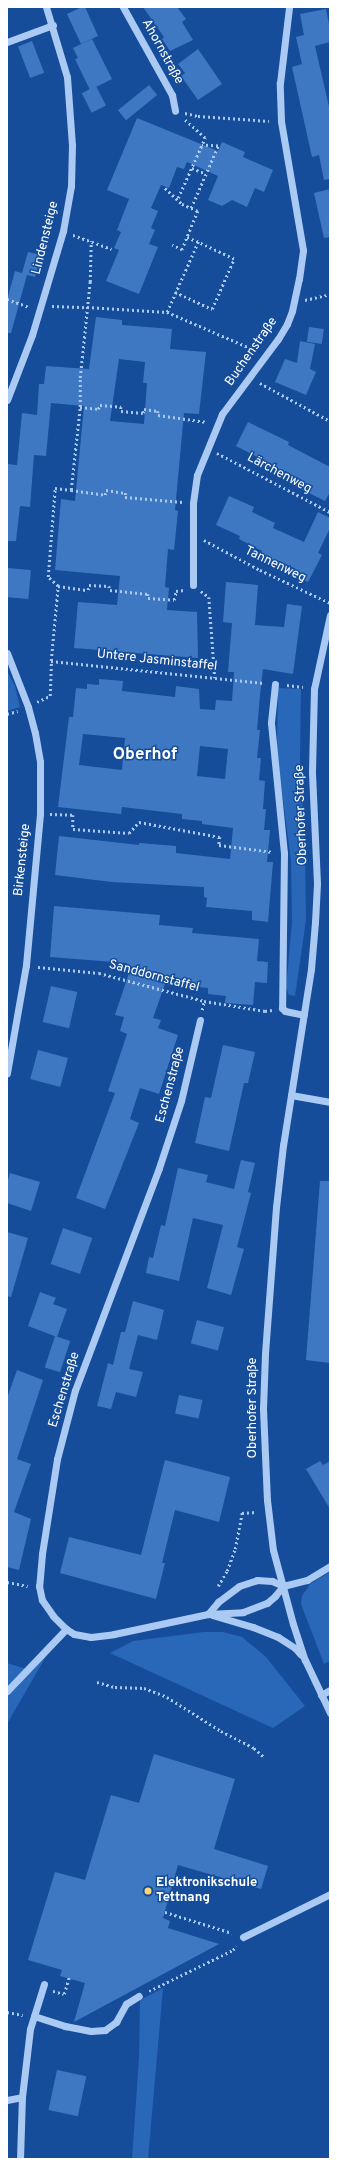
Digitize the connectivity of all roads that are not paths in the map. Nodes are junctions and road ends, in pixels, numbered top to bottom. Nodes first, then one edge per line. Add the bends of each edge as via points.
1 (46, 7) edge
2 (124, 7) edge
3 (289, 7) edge
4 (53, 25) junction
5 (7, 42) edge
6 (174, 111) road end
7 (7, 400) edge
8 (193, 585) road end
9 (330, 615) edge
10 (7, 653) edge
11 (275, 684) road end
12 (304, 1015) junction
13 (200, 1020) dead end
14 (7, 1073) edge
15 (291, 1095) junction
16 (330, 1102) edge
17 (330, 1566) edge
18 (282, 1586) junction
19 (208, 1614) junction
20 (66, 1629) junction
21 (305, 1660) junction
22 (330, 1690) edge
23 (7, 1691) edge
24 (321, 1695) junction
25 (330, 1713) edge
26 (330, 1894) edge
27 (243, 1937) road end
28 (44, 1986) road end
29 (139, 1996) road end
30 (34, 2016) junction
31 (22, 2097) junction
32 (7, 2100) edge
33 (20, 2159) edge

1 - 4 street, Lindensteige
2 - 6 street, Ahornstraße via 172,95
3 - 8 street, Buchenstraße via 282,49 281,121 303,250 299,279 287,324 278,340 222,414 197,475 193,503
4 - 5 street
4 - 7 street, Lindensteige via 67,77 72,145 71,186 63,231 32,335
9 - 12 street, Oberhofer Straße via 314,690 312,773 317,884 311,969
10 - 14 street, Birkensteige via 26,700 40,762 40,814 26,965
11 - 12 street, Oberhofer Straße via 271,723 284,853 282,1008
12 - 15 street, Oberhofer Straße
13 - 20 street, Eschenstraße via 181,1101 159,1168 76,1390 57,1459 39,1586 42,1600
15 - 16 street
15 - 18 street, Oberhofer Straße via 276,1207 263,1409 268,1511 273,1550
17 - 18 street via 308,1580
18 - 19 street, Eschenstraße via 267,1603 243,1612
18 - 19 street via 272,1581 256,1580 239,1586 218,1602
18 - 21 street, Oberhofer Straße
19 - 20 street, Eschenstraße via 114,1634 91,1636 74,1634
19 - 21 street via 278,1637 295,1648
20 - 23 street
21 - 24 street, Oberhofer Straße
22 - 24 street
24 - 25 street, Oberhofer Straße
26 - 27 street
28 - 30 street
29 - 30 street via 126,2004 116,2022 105,2030 91,2031
30 - 31 street via 30,2029
31 - 32 street
31 - 33 street

